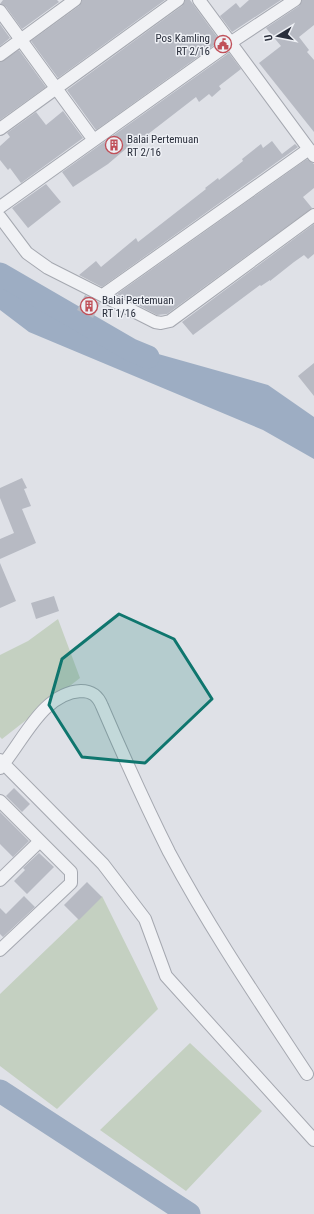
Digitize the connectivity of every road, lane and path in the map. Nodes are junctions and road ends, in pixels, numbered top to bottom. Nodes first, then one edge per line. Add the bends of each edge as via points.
1 (178, 0) edge
2 (199, 0) edge
3 (295, 0) edge
4 (69, 2) edge
5 (0, 11) edge
6 (20, 39) junction
7 (230, 43) junction
8 (0, 55) edge
9 (56, 90) junction
10 (0, 129) edge
11 (94, 140) junction
12 (311, 152) edge
13 (0, 207) edge
14 (314, 215) edge
15 (0, 217) edge
16 (103, 295) junction
17 (1, 764) edge
18 (2, 808) edge
19 (40, 841) junction
20 (0, 880) edge
21 (0, 948) edge
22 (307, 1074) dead end
23 (314, 1140) edge

1 - 9 street
2 - 7 street
3 - 7 street
4 - 6 street
5 - 6 street
6 - 8 street
6 - 9 street
7 - 11 street
7 - 12 street
9 - 10 street
9 - 11 street
11 - 13 street
12 - 16 street
14 - 16 street via 166,322 155,322
15 - 16 street via 26,253 48,268
17 - 22 street via 53,702 62,696 79,691 95,694 137,788 170,853 221,942
17 - 23 street via 103,864 145,919 166,976
18 - 19 street
19 - 20 street
19 - 21 street via 71,872 72,883

